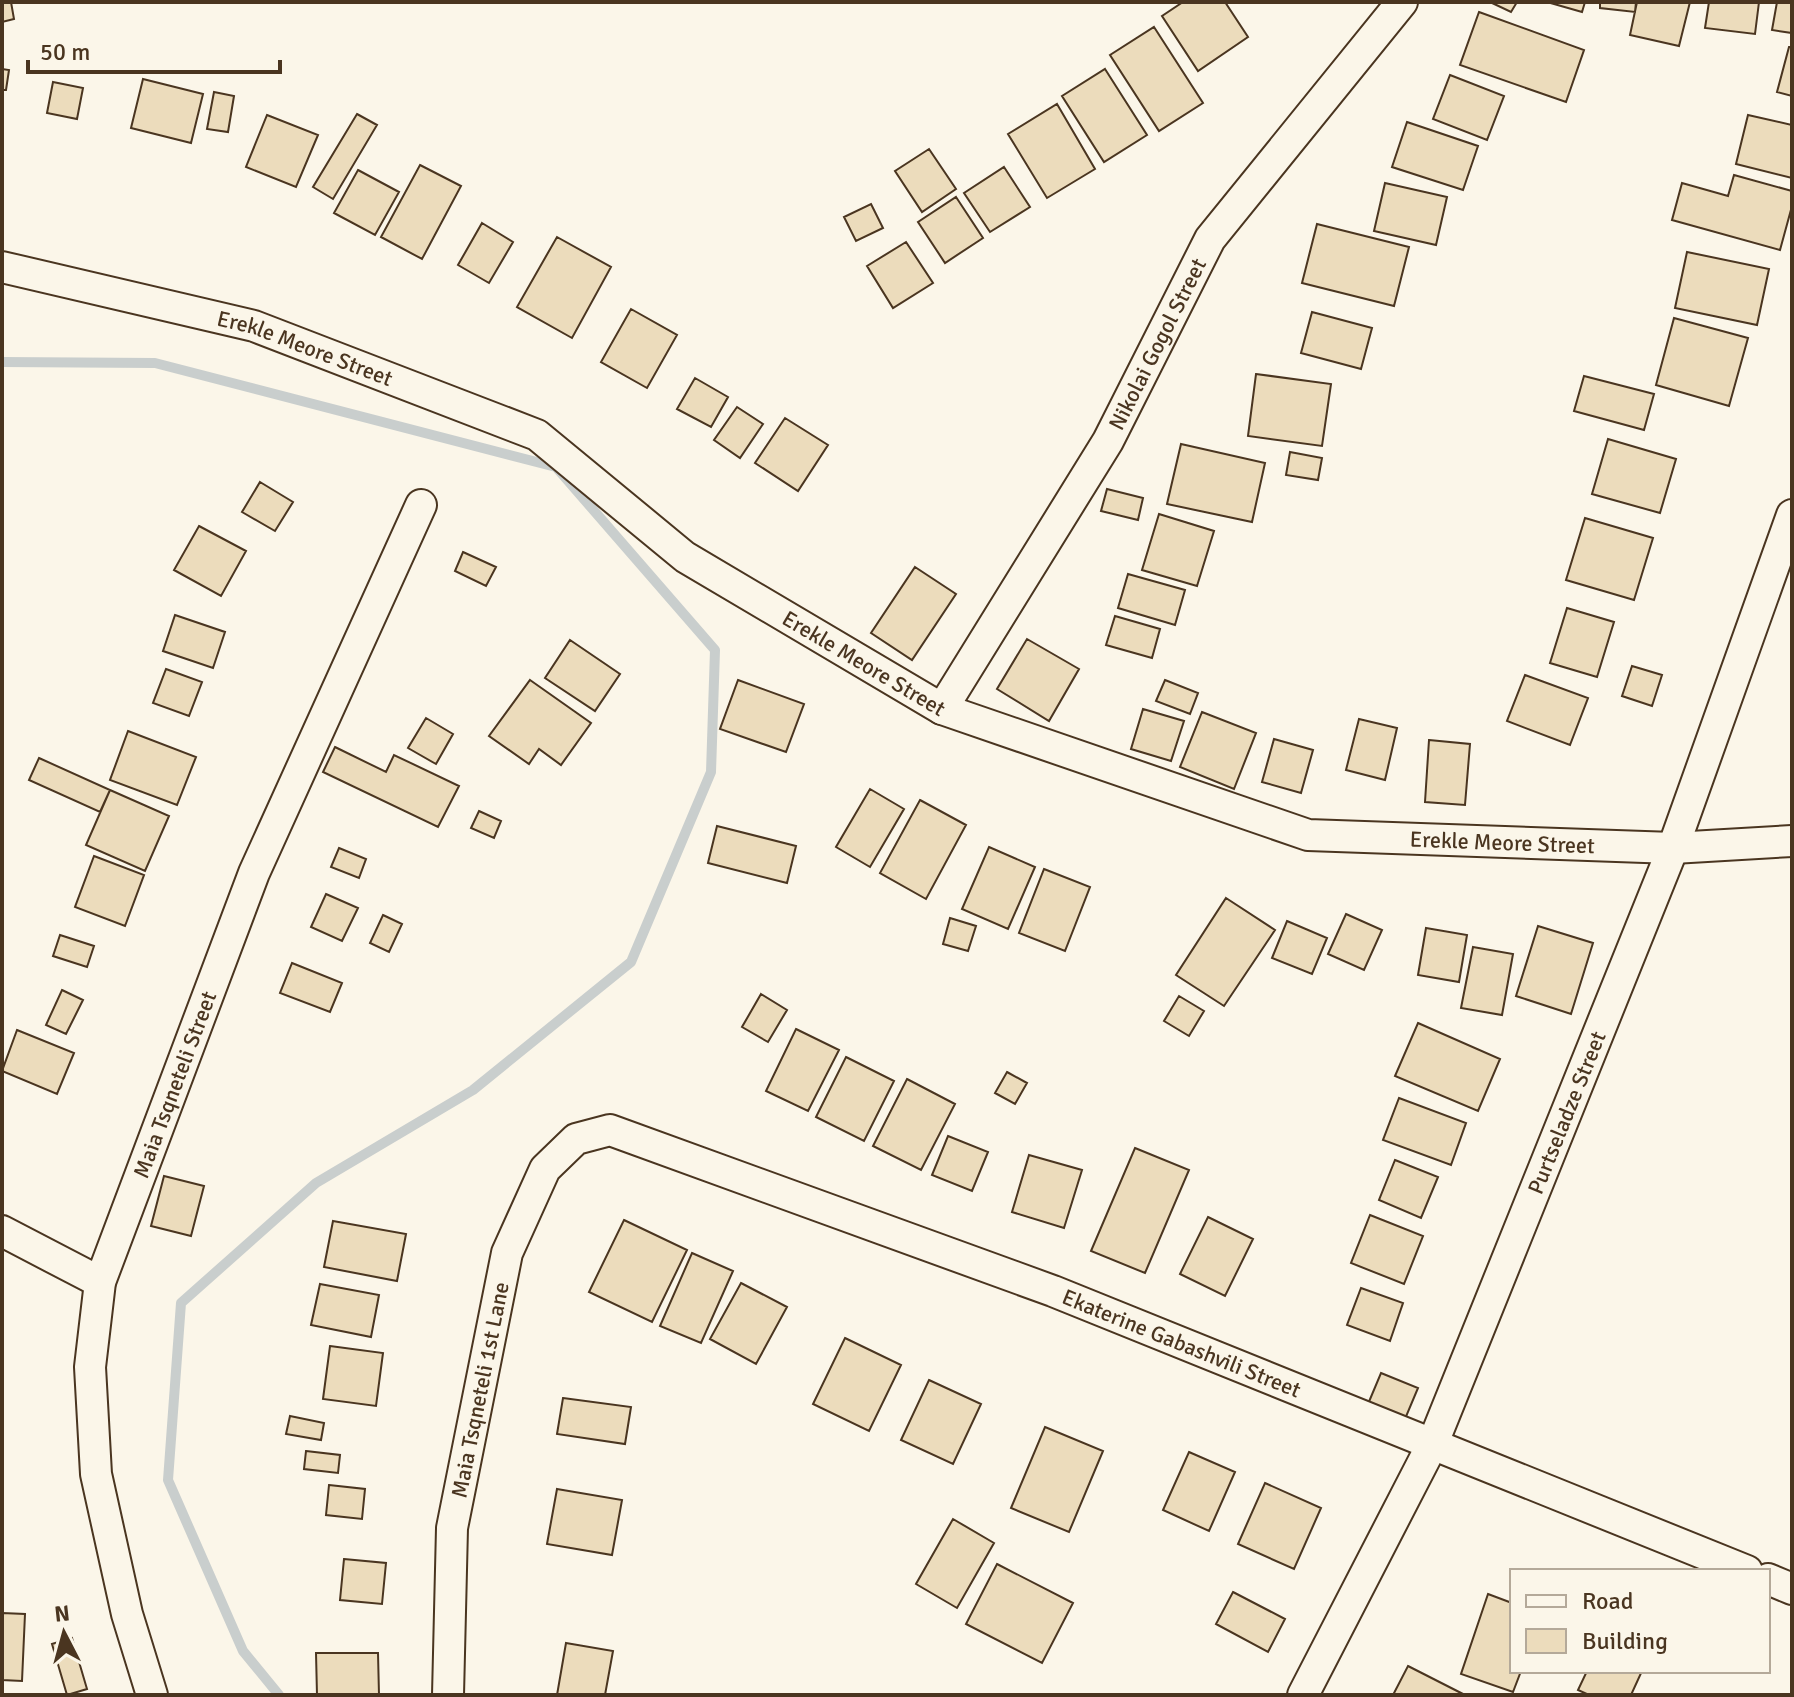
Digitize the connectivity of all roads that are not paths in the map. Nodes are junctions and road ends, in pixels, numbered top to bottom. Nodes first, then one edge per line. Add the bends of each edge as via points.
1 (1402, 2) edge
2 (2, 267) edge
3 (421, 505) dead end
4 (1792, 515) edge
5 (942, 709) junction
6 (1792, 841) edge
7 (1673, 848) junction
8 (610, 1130) joint
9 (2, 1231) edge
10 (100, 1282) junction
11 (1433, 1443) junction
12 (1742, 1569) edge
13 (1770, 1580) edge
14 (1792, 1589) edge
15 (152, 1695) edge
16 (448, 1695) edge
17 (1303, 1695) edge

1 - 5 street, Nikolai Gogol Street via 1210,239 1108,441
2 - 5 street, Erekle Meore Street via 254,326 537,435 685,557
3 - 10 street, Maia Tsqneteli Street via 254,873
4 - 7 street, Purtseladze Street
5 - 7 street, Erekle Meore Street via 1308,835
6 - 7 street, Erekle Meore Street
7 - 11 street, Purtseladze Street
8 - 11 street, Ekaterine Gabashvili Street via 1053,1291
8 - 16 street, Maia Tsqneteli 1st Lane via 576,1139 545,1169 507,1253 452,1528
9 - 10 street
10 - 15 street, Maia Tsqneteli Street via 90,1367 96,1474 127,1614
11 - 12 street, Ekaterine Gabashvili Street
11 - 17 street, Purtseladze Street
13 - 14 street

